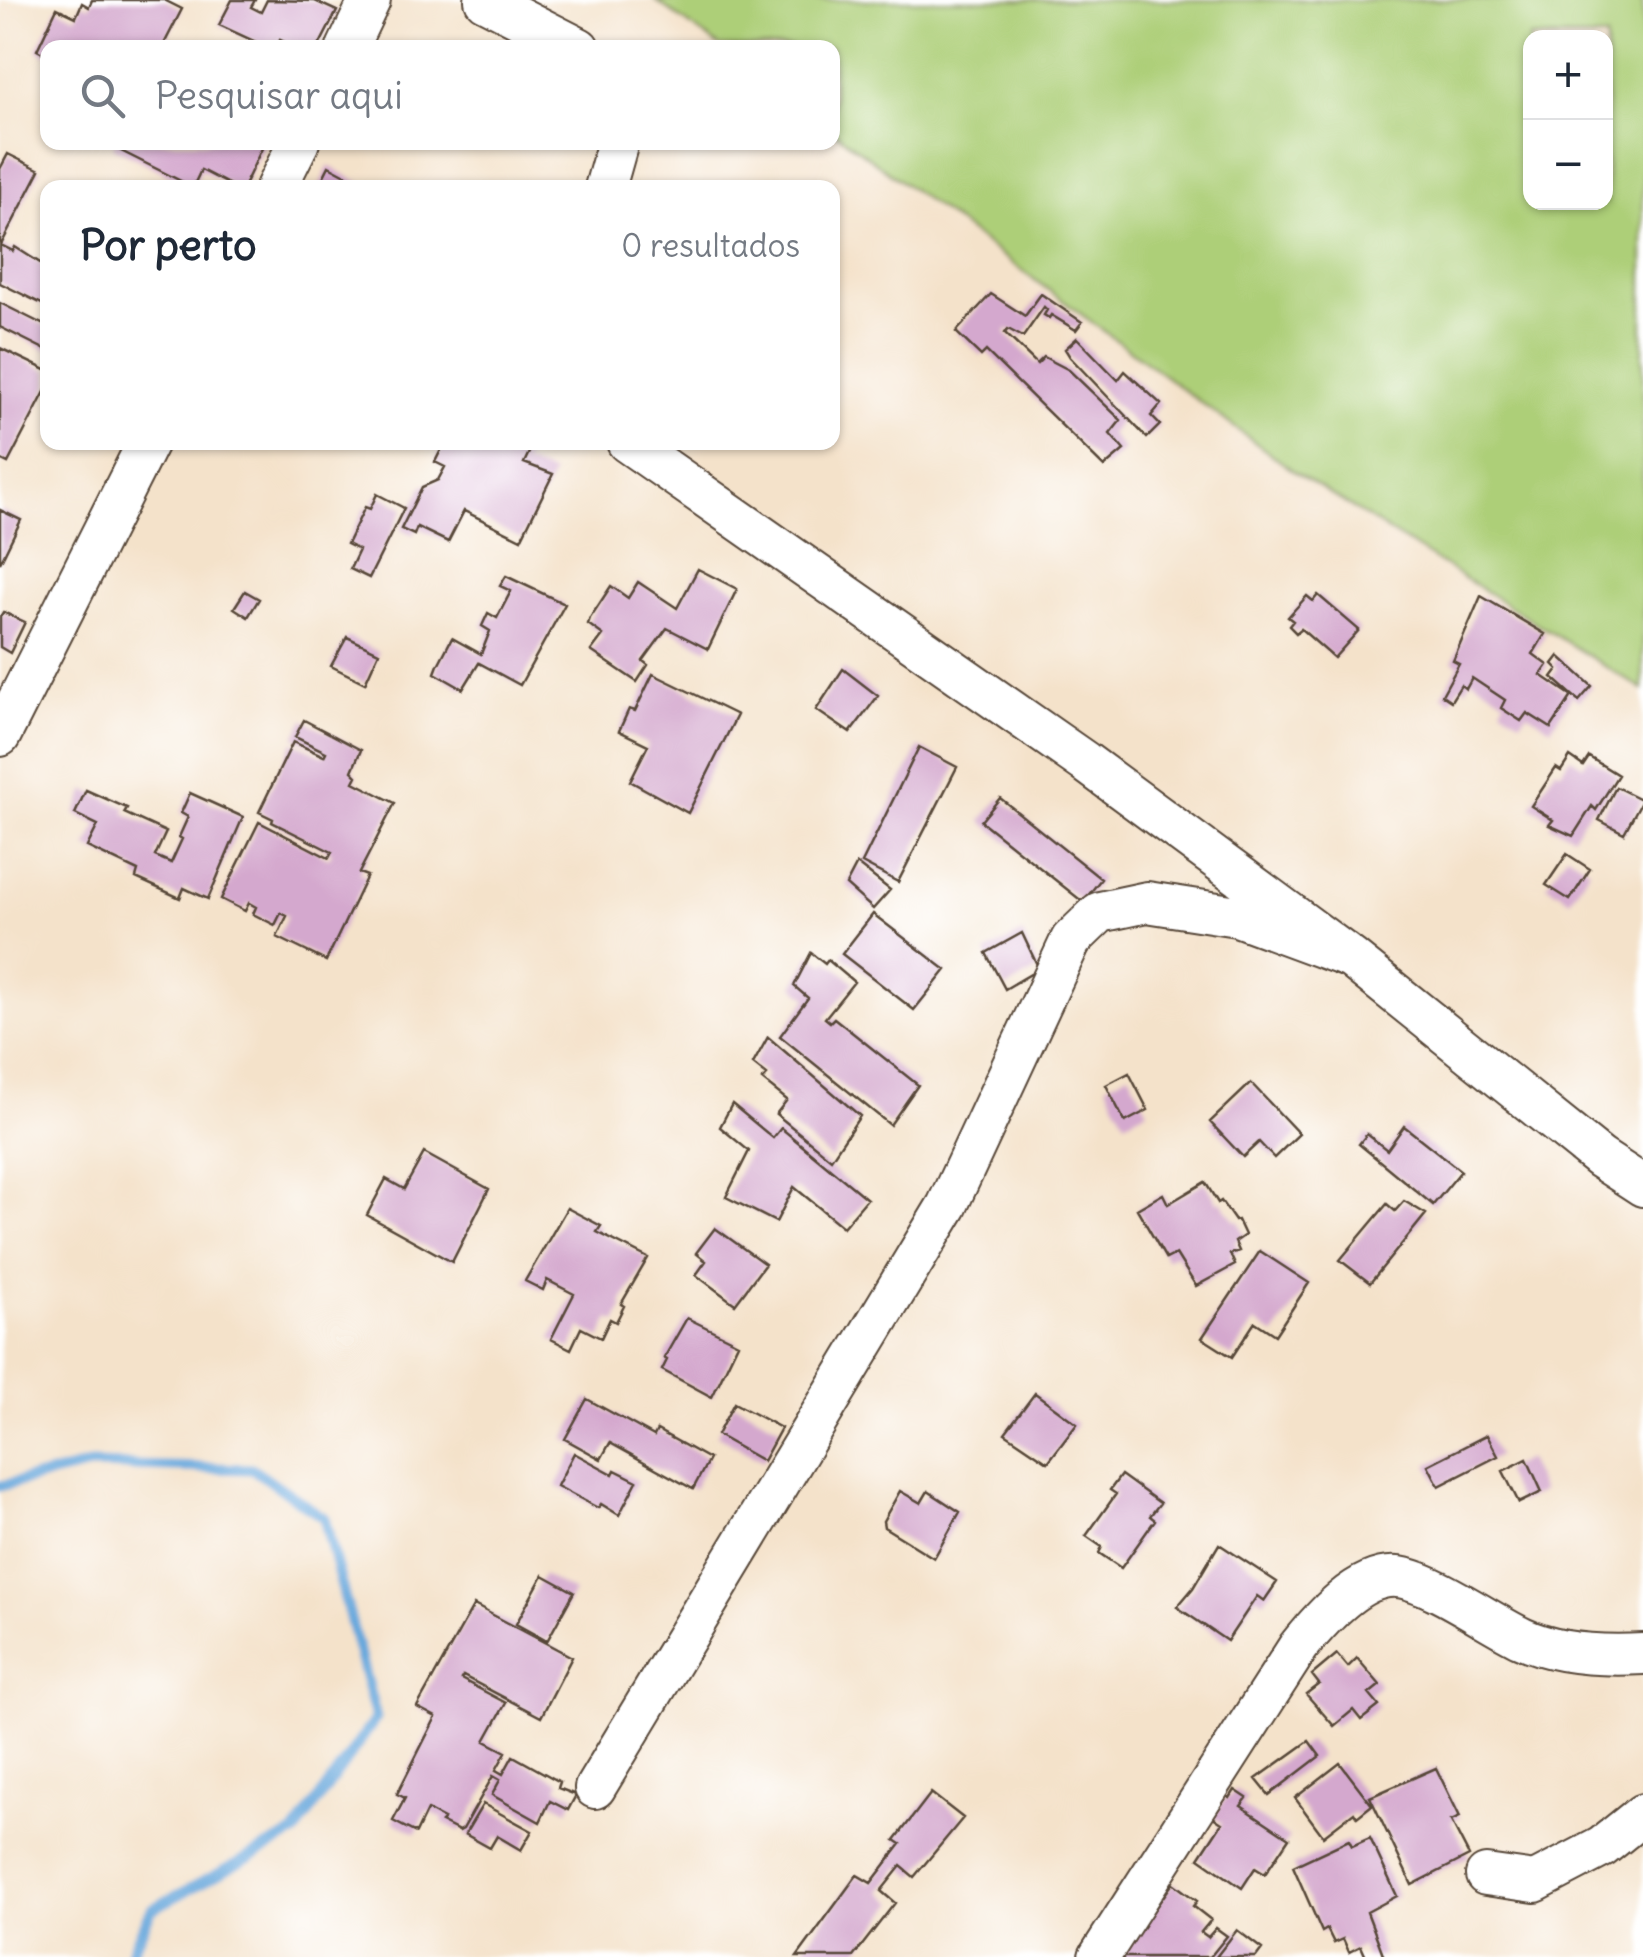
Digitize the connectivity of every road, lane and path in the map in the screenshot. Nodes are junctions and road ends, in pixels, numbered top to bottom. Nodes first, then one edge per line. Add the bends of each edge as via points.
1 (370, 0) edge
2 (485, 0) edge
3 (350, 40) edge
4 (563, 40) edge
5 (295, 150) edge
6 (616, 150) edge
7 (280, 180) edge
8 (607, 180) edge
9 (144, 450) edge
10 (638, 450) edge
11 (0, 736) edge
12 (1351, 958) junction
13 (1643, 1186) edge
14 (1643, 1654) edge
15 (595, 1788) dead end
16 (1643, 1814) edge
17 (1486, 1876) dead end
18 (1099, 1957) edge

1 - 3 street
2 - 4 street
5 - 7 street
6 - 8 street
9 - 11 street
10 - 12 street via 1085,762
12 - 13 street
12 - 15 street via 1237,916 1147,902 1100,912 1070,940 947,1206
14 - 18 street via 1600,1656 1525,1640 1398,1576 1349,1595 1300,1646
16 - 17 street via 1602,1847 1535,1882

